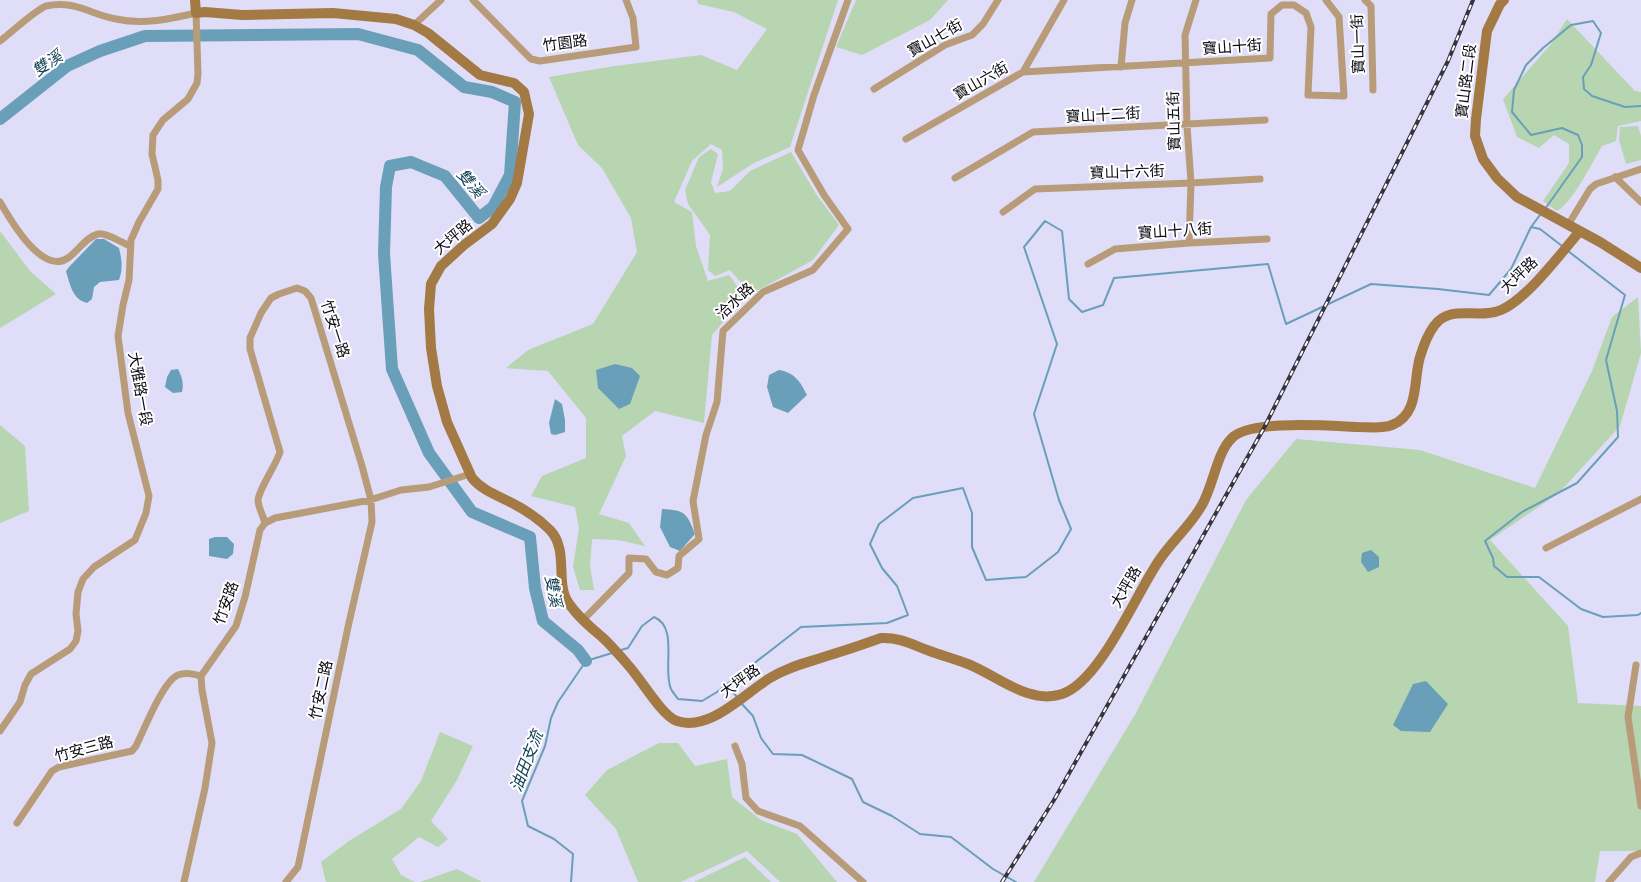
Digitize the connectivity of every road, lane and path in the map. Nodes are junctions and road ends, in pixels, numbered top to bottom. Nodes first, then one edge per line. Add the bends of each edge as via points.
1 (195, 0) edge
2 (441, 0) edge
3 (473, 0) edge
4 (626, 0) edge
5 (848, 0) edge
6 (998, 0) edge
7 (1064, 0) edge
8 (1132, 0) edge
9 (1196, 0) edge
10 (1326, 0) edge
11 (1365, 0) edge
12 (1504, 0) edge
13 (196, 18) junction
14 (414, 25) junction
15 (0, 41) edge
16 (1186, 64) junction
17 (1121, 67) junction
18 (1023, 72) junction
19 (874, 89) dead end
20 (1374, 90) dead end
21 (1265, 120) dead end
22 (1186, 125) junction
23 (906, 139) dead end
24 (1641, 169) edge
25 (1615, 177) junction
26 (955, 178) dead end
27 (1260, 178) dead end
28 (1191, 184) junction
29 (0, 202) edge
30 (1641, 202) edge
31 (1003, 212) dead end
32 (1568, 225) junction
33 (1580, 231) junction
34 (1267, 239) dead end
35 (1189, 243) junction
36 (130, 246) junction
37 (1088, 264) dead end
38 (1641, 268) edge
39 (470, 474) junction
40 (1641, 498) edge
41 (371, 500) junction
42 (265, 523) junction
43 (1546, 548) dead end
44 (583, 620) junction
45 (1636, 665) dead end
46 (201, 676) junction
47 (0, 732) edge
48 (735, 746) dead end
49 (1641, 806) edge
50 (17, 823) dead end
51 (1641, 853) edge
52 (184, 882) edge
53 (286, 882) edge
54 (863, 882) edge
55 (1609, 882) edge

1 - 13 street
2 - 14 street
3 - 4 street, 竹園路 via 525,53 540,61 636,47 633,18
5 - 44 street, 洽水路 via 798,150 848,229 814,270 763,292 723,331 717,402 706,435 693,501 699,539 679,556 678,568 667,575 656,572 646,559 629,558 629,574
6 - 19 street, 寶山七街 via 983,24 972,34 945,45
7 - 18 street, 寶山六街
8 - 17 street via 1125,23
9 - 16 street, 寶山五街 via 1185,35
10 - 16 street, 寶山十街 via 1339,17 1344,96 1308,95 1311,27 1306,13 1294,5 1282,5 1271,14 1270,58
11 - 20 street, 寶山一街 via 1370,6
12 - 32 street, 寶山路二段 via 1487,31 1475,136 1483,159 1497,178 1517,197
13 - 14 street, 大坪路 via 205,12 242,15 333,13 396,19
13 - 15 street via 126,21 66,2 45,7
13 - 36 street, 大雅路一段 via 198,74 193,92 163,120 153,135 152,154 158,189 134,231
14 - 39 street, 大坪路 via 480,75 519,86 528,105 518,183 510,199 492,224 441,266 431,284 431,348 437,386 447,422
16 - 17 street, 寶山十街
16 - 22 street, 寶山五街
17 - 18 street, 寶山十街
18 - 23 street, 寶山六街
21 - 22 street, 寶山十二街
22 - 26 street, 寶山十二街 via 1033,132
22 - 28 street, 寶山五街
24 - 25 street
25 - 30 street
25 - 32 street via 1590,189
27 - 28 street, 寶山十六街
28 - 31 street, 寶山十六街 via 1035,189
28 - 35 street, 寶山五街
29 - 36 street via 23,240 50,259 67,259 99,234
32 - 33 street
33 - 38 street
33 - 44 street, 大坪路 via 1509,306 1487,314 1450,314 1439,320 1430,331 1420,357 1411,407 1400,421 1375,427 1275,426 1251,428 1235,434 1224,448 1201,506 1161,558 1103,657 1087,678 1072,690 1050,696 1033,695 970,664 908,642 880,638 791,667 768,679 719,714 703,720 678,722 661,709 632,669
34 - 35 street, 寶山十八街
35 - 37 street, 寶山十八街 via 1115,249
36 - 47 street, 大雅路一段 via 129,280 119,345 128,413 150,496 146,513 135,540 94,567 83,579 78,592 76,640 70,649 31,674 20,702
39 - 41 street
39 - 44 street, 大坪路 via 478,486 526,510 550,530 560,552 564,595
40 - 43 street
41 - 42 street via 275,518
41 - 42 street, 竹安一路 via 313,306 306,291 297,288 271,298 250,338 250,349 280,452 258,497
41 - 53 street, 竹安二路 via 372,522 298,867
42 - 46 street, 竹安路 via 260,530 236,626
45 - 49 street via 1628,716
46 - 50 street, 竹安三路 via 186,673 170,681 132,751 52,770
46 - 52 street via 212,743
48 - 54 street via 742,764 746,798 758,811 800,826
51 - 55 street via 1630,856

